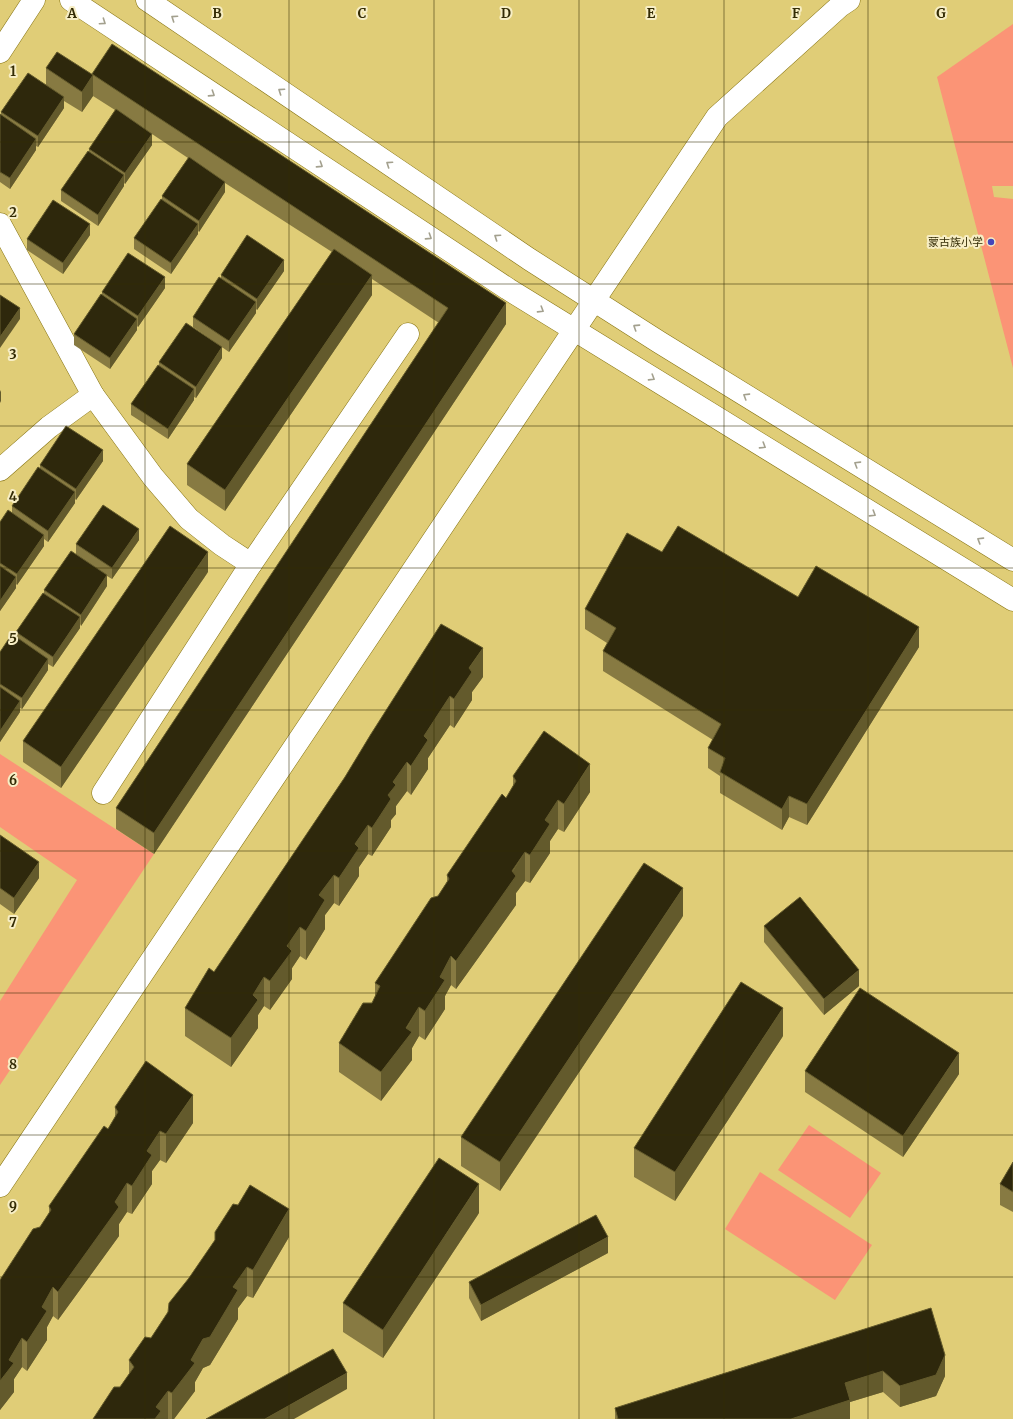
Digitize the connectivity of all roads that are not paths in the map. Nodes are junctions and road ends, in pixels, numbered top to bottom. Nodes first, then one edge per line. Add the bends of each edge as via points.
1 (34, 0) edge
2 (71, 0) edge
3 (147, 0) edge
4 (849, 0) edge
5 (0, 52) edge
6 (0, 224) edge
7 (594, 300) junction
8 (574, 330) junction
9 (408, 334) dead end
10 (93, 395) junction
11 (0, 470) edge
12 (1013, 560) edge
13 (250, 564) junction
14 (1013, 600) edge
15 (103, 793) dead end
16 (0, 1186) edge

1 - 5 street
2 -> 8 street
7 -> 3 street
4 - 7 street via 717,117
6 - 10 street
7 - 8 street
12 -> 7 street
8 -> 14 street
8 - 16 street
9 - 13 street
10 - 11 street via 49,427
10 - 13 street via 153,477 189,520
13 - 15 street

